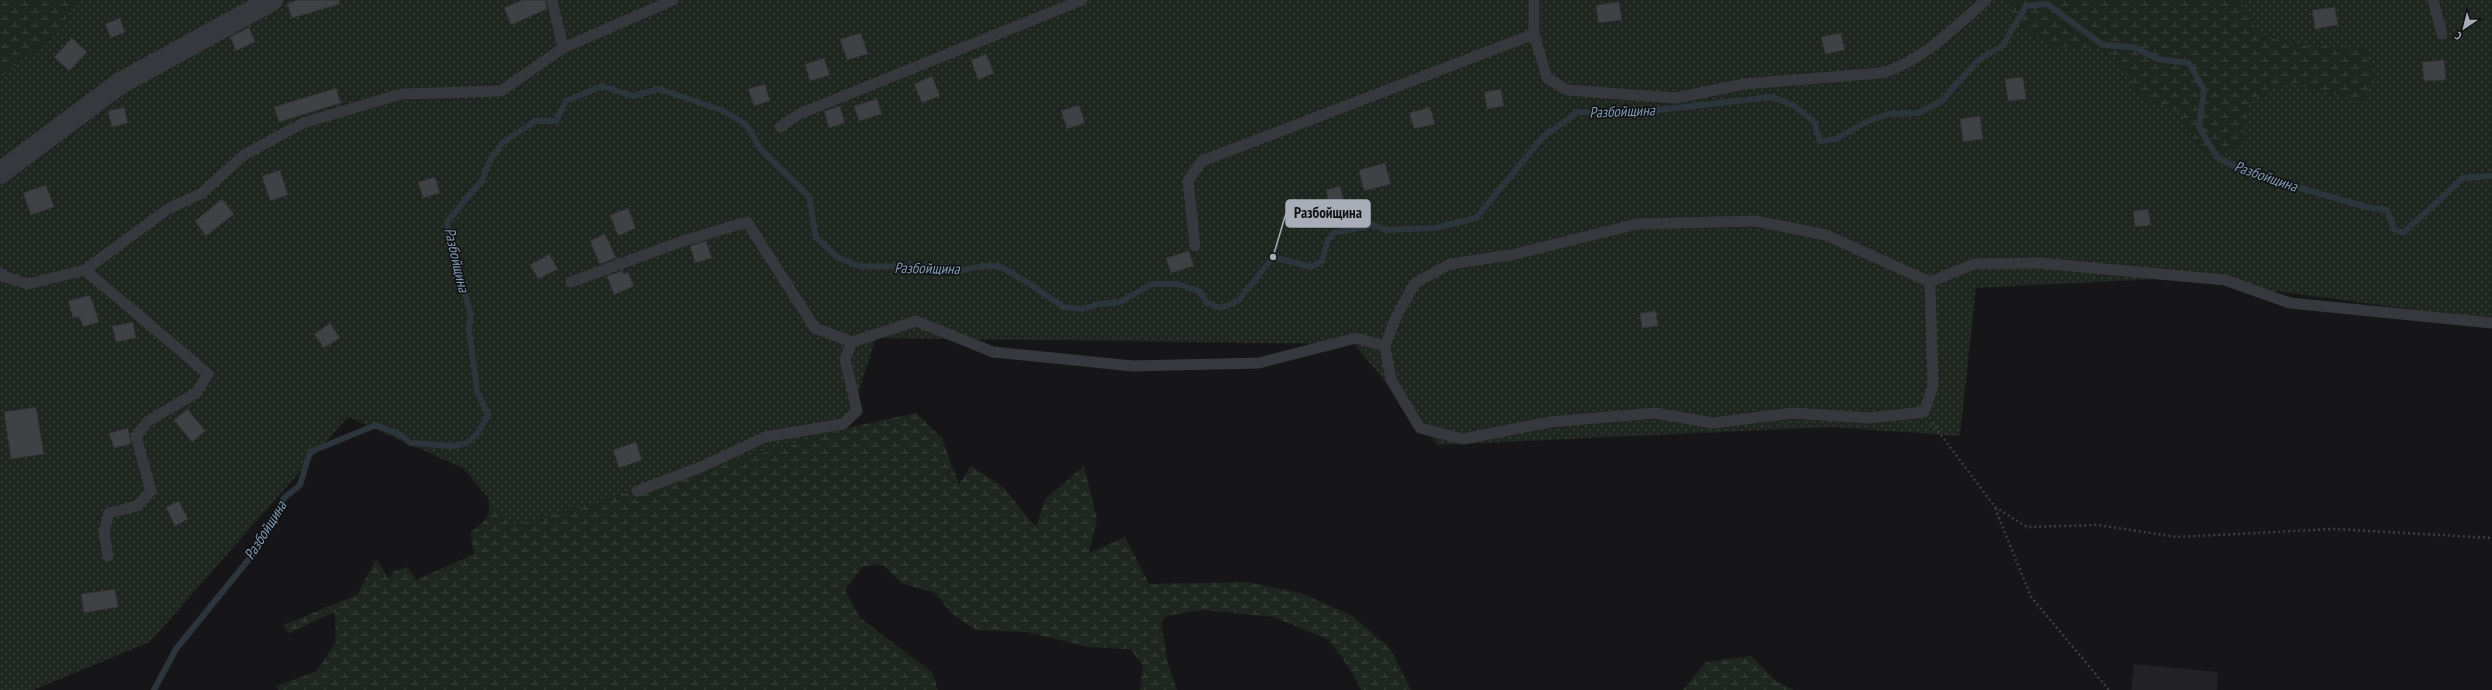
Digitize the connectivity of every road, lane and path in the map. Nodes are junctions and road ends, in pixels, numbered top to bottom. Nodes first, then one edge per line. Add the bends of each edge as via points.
1 (272, 0) edge
2 (552, 0) edge
3 (673, 0) edge
4 (1082, 0) edge
5 (1534, 0) edge
6 (1986, 0) edge
7 (2433, 0) edge
8 (1534, 34) junction
9 (2442, 34) dead end
10 (563, 48) junction
11 (780, 127) dead end
12 (0, 173) edge
13 (1195, 246) dead end
14 (85, 270) junction
15 (0, 273) edge
16 (571, 282) dead end
17 (1930, 282) junction
18 (2492, 323) edge
19 (852, 342) junction
20 (1385, 346) junction
21 (1924, 412) junction
22 (637, 492) dead end
23 (1995, 508) junction
24 (2492, 538) edge
25 (108, 556) dead end
26 (2109, 690) edge

1 - 12 street via 119,84
2 - 10 lane
3 - 10 lane
4 - 11 lane via 799,114
5 - 8 lane
6 - 8 lane via 1931,48 1903,66 1882,73 1744,84 1676,98 1567,90 1548,78
7 - 9 lane
8 - 13 lane via 1202,161 1188,181
10 - 14 lane via 501,91 401,94 303,123 244,156 202,193 168,209
14 - 15 lane via 28,284
14 - 25 lane via 208,374 196,394 148,421 136,436 151,490 137,506 109,513 104,532
16 - 19 lane via 683,241 747,222 815,328
17 - 18 lane via 1974,264 2039,263 2225,280 2290,303
17 - 20 lane via 1826,235 1756,221 1637,224 1511,255 1450,264 1415,283 1396,317
17 - 21 lane via 1933,386
19 - 20 lane via 916,320 993,352 1133,366 1259,363 1356,338
19 - 22 lane via 845,359 857,410 843,424 765,437 701,467
20 - 21 lane via 1391,380 1420,428 1463,439 1550,422 1654,413 1713,423 1793,413 1868,418
21 - 23 path
23 - 24 path via 2027,527 2098,525 2177,537 2335,529
23 - 26 path via 2031,596

